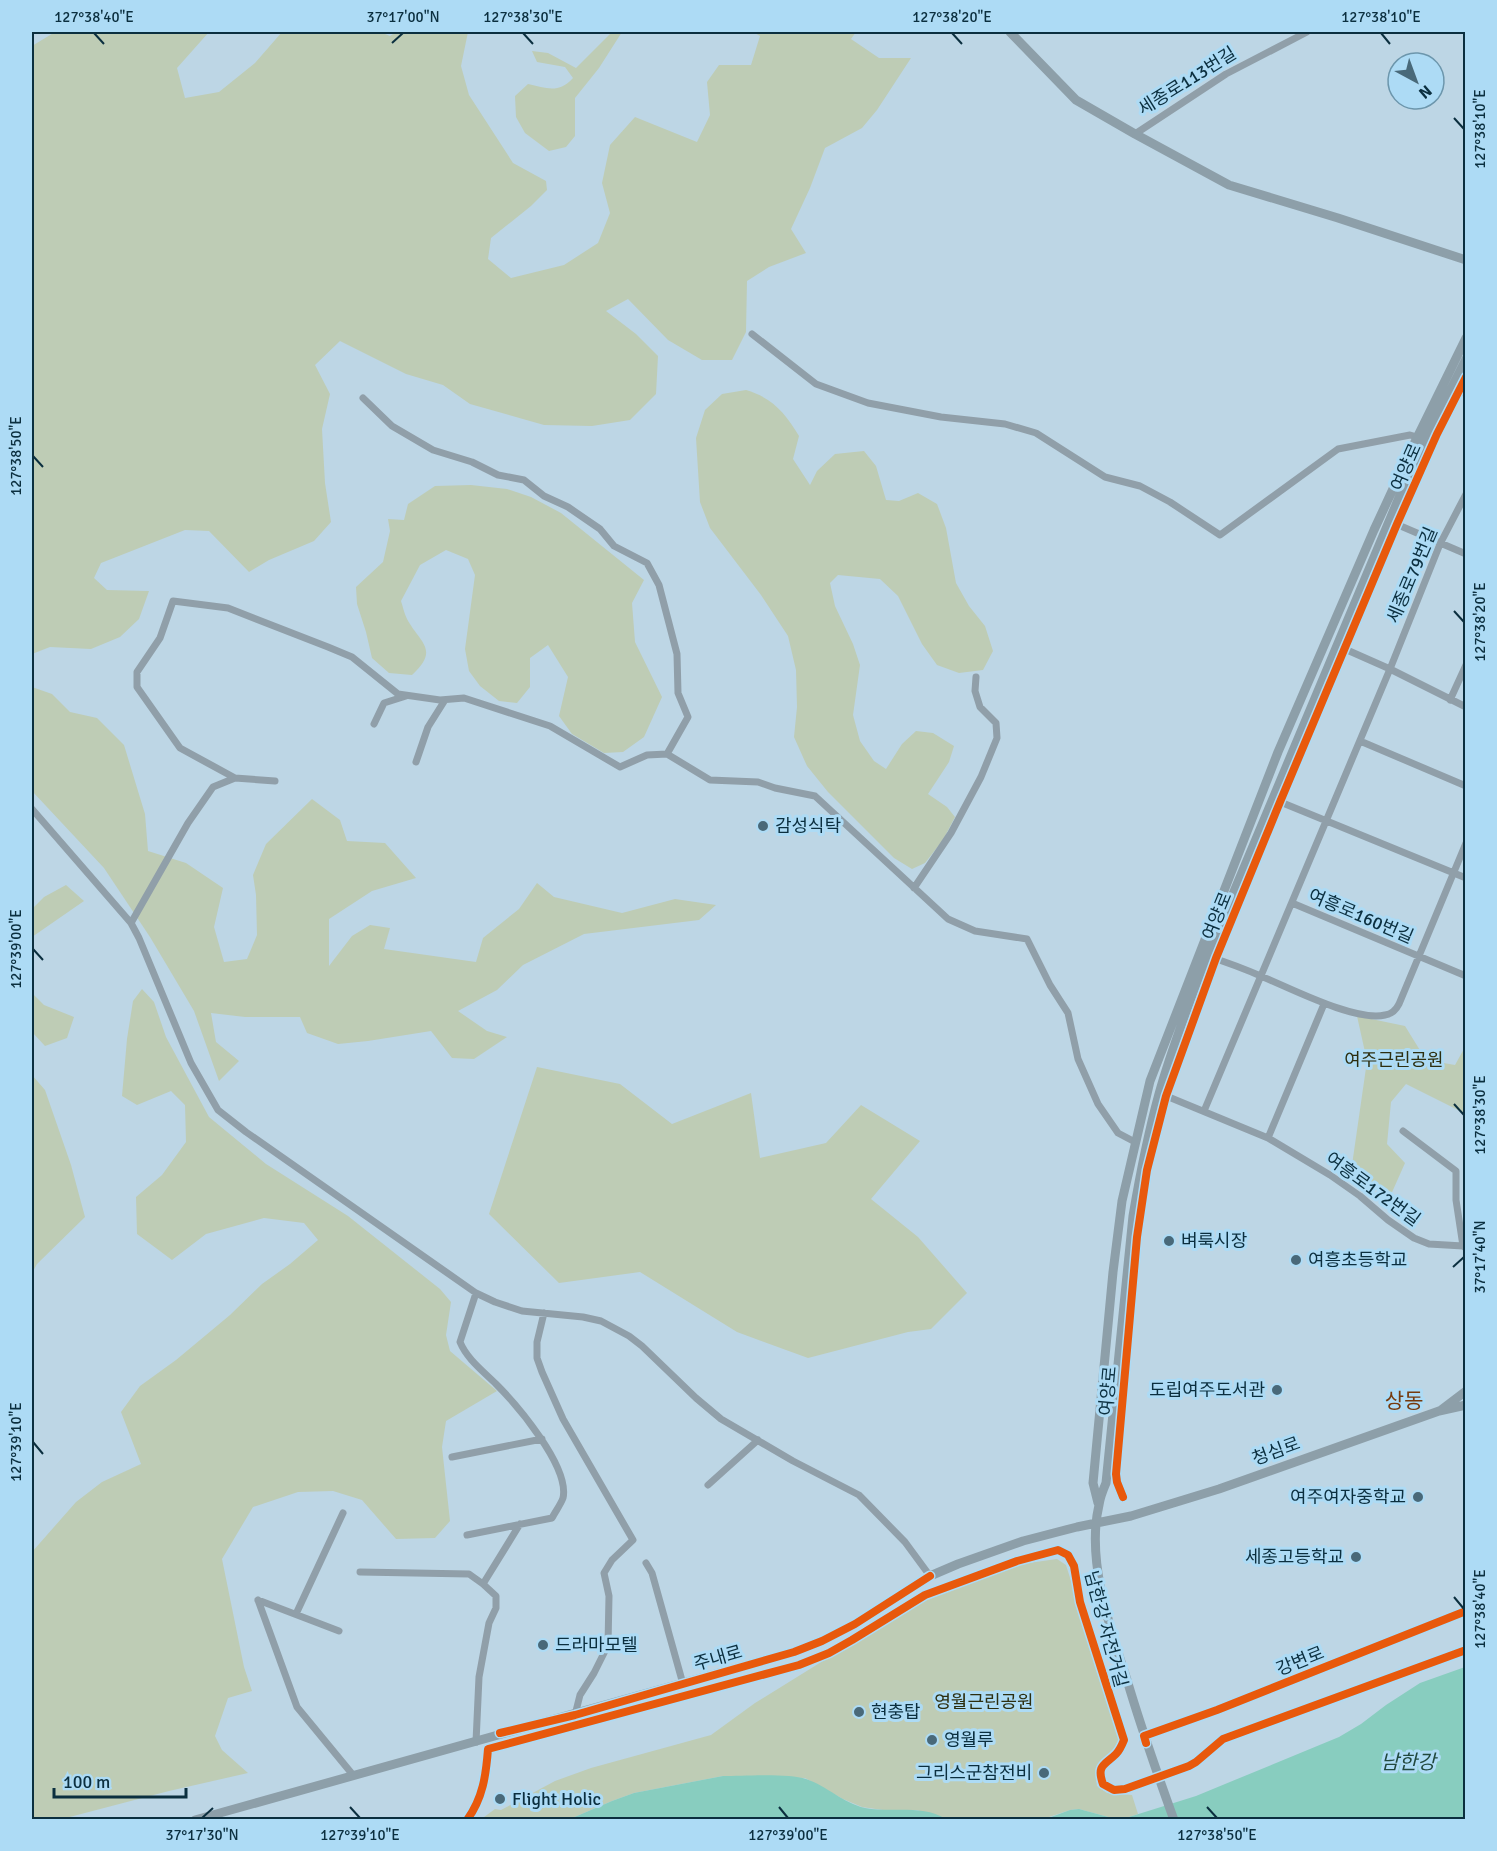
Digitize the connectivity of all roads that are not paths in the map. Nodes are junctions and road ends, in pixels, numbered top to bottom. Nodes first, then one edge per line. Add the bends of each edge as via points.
1 (1010, 32) edge
2 (1307, 32) edge
3 (1134, 134) junction
4 (1466, 260) edge
5 (752, 334) dead end
6 (1466, 338) edge
7 (1466, 359) edge
8 (1452, 386) junction
9 (1466, 394) edge
10 (363, 398) dead end
11 (1421, 439) junction
12 (1466, 495) edge
13 (1389, 521) junction
14 (1440, 544) junction
15 (1466, 554) edge
16 (1338, 646) junction
17 (1466, 665) edge
18 (1390, 669) junction
19 (976, 677) dead end
20 (408, 695) junction
21 (445, 700) junction
22 (1450, 700) junction
23 (1466, 707) edge
24 (374, 724) dead end
25 (1360, 741) junction
26 (667, 754) junction
27 (416, 762) dead end
28 (235, 778) junction
29 (275, 781) dead end
30 (1466, 786) edge
31 (1262, 795) junction
32 (1273, 799) junction
33 (32, 809) edge
34 (1326, 820) junction
35 (1466, 843) edge
36 (1453, 873) junction
37 (1466, 878) edge
38 (914, 888) junction
39 (1292, 903) junction
40 (131, 923) junction
41 (1207, 956) junction
42 (1419, 957) junction
43 (1262, 976) junction
44 (1466, 976) edge
45 (1324, 1004) junction
46 (1160, 1093) junction
47 (1204, 1111) junction
48 (1402, 1131) dead end
49 (1268, 1138) junction
50 (1135, 1142) junction
51 (1146, 1144) junction
52 (1464, 1247) edge
53 (476, 1293) junction
54 (544, 1313) junction
55 (1466, 1391) edge
56 (1466, 1405) edge
57 (1439, 1411) junction
58 (542, 1439) junction
59 (758, 1440) junction
60 (452, 1457) dead end
61 (708, 1485) dead end
62 (1098, 1506) junction
63 (343, 1513) dead end
64 (520, 1524) junction
65 (1097, 1524) junction
66 (467, 1536) dead end
67 (646, 1563) dead end
68 (360, 1572) dead end
69 (930, 1576) junction
70 (483, 1584) junction
71 (1466, 1611) edge
72 (296, 1614) junction
73 (339, 1631) dead end
74 (683, 1684) junction
75 (575, 1714) junction
76 (1145, 1739) junction
77 (476, 1742) junction
78 (353, 1775) junction
79 (195, 1820) edge
80 (1174, 1820) edge

1 - 3 street, 세종로113번길 via 1076,100
2 - 3 street, 세종로113번길 via 1226,74
3 - 4 street via 1229,185
5 - 11 street via 816,384 868,403 1005,424 1036,433 1105,477 1140,486 1220,535 1338,449 1410,435
6 - 11 street, 여양로
7 - 8 street, 여양로
8 - 9 street
8 - 11 street, 여양로
10 - 26 street via 392,426 433,450 498,475 525,480 544,496 600,529 614,546 647,563 659,585 677,654 678,693 688,717
11 - 13 street, 여양로
11 - 31 street, 여양로 via 1374,530
12 - 14 street, 세종로79번길
13 - 14 street
13 - 16 street, 여양로
14 - 15 street
14 - 18 street, 세종로79번길
16 - 18 street
16 - 32 street, 여양로
17 - 22 street
18 - 22 street
18 - 25 street, 여흥로160번길
19 - 38 street via 980,707 996,723 997,738 951,833
20 - 21 street
20 - 24 street via 384,704
20 - 28 street via 398,694 352,657 328,647 228,608 173,601 160,638 137,672 136,687 180,748
21 - 26 street via 464,698 550,726 620,766 647,755
21 - 27 street via 428,727
22 - 23 street
25 - 30 street
25 - 34 street, 여흥로160번길
26 - 38 street via 710,780 758,782 815,796
28 - 29 street
28 - 40 street via 213,787
31 - 32 street
31 - 50 street, 여양로 via 1160,1052
32 - 34 street
32 - 41 street, 여양로
33 - 40 street
34 - 36 street
34 - 39 street, 여흥로160번길
35 - 36 street, 여흥로160번길
36 - 37 street
36 - 42 street, 여흥로160번길
38 - 50 street via 948,919 975,931 1027,939 1068,1013 1078,1059 1098,1104 1118,1133
39 - 42 street, 여흥로160번길
39 - 43 street, 여흥로160번길
40 - 53 street via 191,1063 218,1110
41 - 43 street, 여흥로160번길
41 - 46 street, 여양로
42 - 44 street, 여흥로160번길
42 - 45 street, 여흥로160번길 via 1396,1010 1387,1015 1367,1015
43 - 45 street, 여흥로160번길
43 - 47 street
45 - 49 street
46 - 47 street, 여흥로172번길
46 - 51 street, 여양로
47 - 49 street, 여흥로172번길
48 - 52 street via 1456,1171 1456,1200
49 - 52 street, 여흥로172번길 via 1330,1175 1414,1238 1429,1244
50 - 51 street
50 - 62 street, 여양로 via 1122,1201 1097,1436 1093,1483
51 - 62 street, 여양로 via 1133,1216 1106,1483
53 - 54 street via 522,1311
53 - 58 street via 460,1342 464,1352
54 - 59 street via 583,1317 613,1327 642,1346 721,1419
54 - 75 street via 537,1342 542,1372 563,1419 633,1540 604,1573 609,1596 608,1645 580,1695
55 - 57 street
56 - 57 street, 청심로
57 - 65 street, 청심로 via 1219,1489
58 - 60 street
58 - 64 street via 561,1476 563,1497 552,1518
59 - 61 street
59 - 69 street via 859,1495 905,1542
62 - 65 street, 여양로
63 - 72 street
64 - 66 street
64 - 70 street
65 - 69 street, 주내로 via 1023,1542
65 - 76 street, 여양로 via 1100,1586
67 - 74 street
68 - 70 street via 469,1574
69 - 74 street, 주내로 via 822,1641
70 - 77 street via 496,1596 496,1608 489,1623 479,1677
71 - 76 street, 강변로
72 - 73 street
72 - 78 street via 258,1600 297,1707
74 - 75 street, 주내로
75 - 77 street, 주내로
76 - 80 street, 여양로
77 - 78 street, 주내로
78 - 79 street, 주내로

